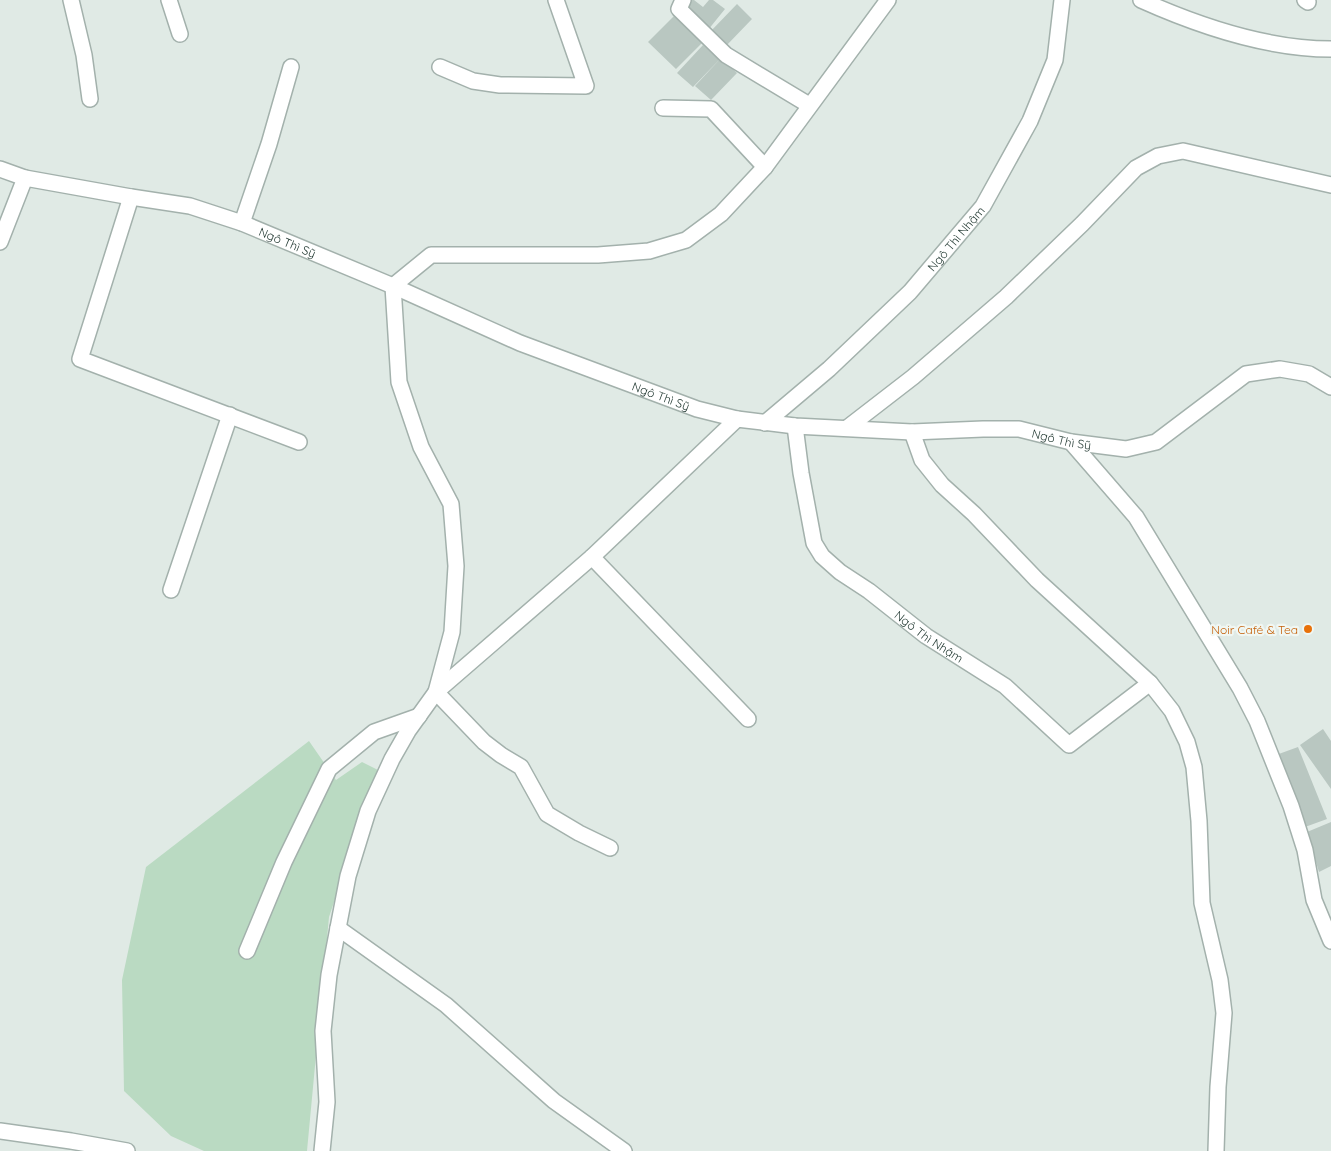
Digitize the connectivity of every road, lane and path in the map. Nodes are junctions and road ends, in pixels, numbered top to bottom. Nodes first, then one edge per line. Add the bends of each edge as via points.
1 (70, 0) edge
2 (169, 0) edge
3 (556, 0) edge
4 (683, 0) edge
5 (888, 0) edge
6 (1062, 0) edge
7 (1141, 0) edge
8 (180, 34) dead end
9 (1331, 49) edge
10 (291, 67) dead end
11 (440, 67) dead end
12 (90, 99) dead end
13 (809, 105) junction
14 (664, 108) dead end
15 (765, 167) junction
16 (0, 169) edge
17 (25, 178) junction
18 (1331, 185) edge
19 (131, 197) junction
20 (242, 223) junction
21 (0, 242) edge
22 (393, 286) junction
23 (1331, 386) edge
24 (230, 416) junction
25 (737, 419) junction
26 (765, 423) junction
27 (795, 426) junction
28 (847, 428) junction
29 (912, 432) junction
30 (299, 442) dead end
31 (1071, 442) junction
32 (592, 556) junction
33 (171, 590) dead end
34 (1150, 683) junction
35 (436, 692) junction
36 (419, 716) junction
37 (748, 719) dead end
38 (610, 848) dead end
39 (338, 928) junction
40 (1331, 941) edge
41 (247, 951) dead end
42 (0, 1131) edge
43 (127, 1151) edge
44 (322, 1151) edge
45 (624, 1151) edge
46 (1216, 1151) edge

1 - 12 street via 84,55
2 - 8 street
3 - 11 street via 586,86 500,85 473,81
4 - 13 street via 679,9 726,55
5 - 13 street
6 - 26 street, Ngô Thì Nhậm via 1055,60 1030,121 984,206 910,292 829,369
7 - 9 street via 1206,26 1267,42
10 - 20 street
13 - 15 street
14 - 15 street via 711,109
15 - 22 street via 721,214 686,240 649,251 598,255 431,255
16 - 17 street, Ngô Thì Sỹ
17 - 19 street, Ngô Thì Sỹ
17 - 21 street
18 - 28 street via 1183,151 1158,156 1136,168 1006,297 913,377
19 - 20 street, Ngô Thì Sỹ via 190,206
19 - 24 street via 80,359
20 - 22 street, Ngô Thì Sỹ
22 - 25 street, Ngô Thì Sỹ via 520,343 697,409
22 - 35 street via 399,382 420,447 451,504 456,566 452,632
23 - 31 street, Ngô Thì Sỹ via 1309,374 1280,369 1246,374 1156,442 1126,449
24 - 30 street
24 - 33 street
25 - 26 street, Ngô Thì Sỹ
25 - 32 street
26 - 27 street, Ngô Thì Sỹ
27 - 28 street, Ngô Thì Sỹ
27 - 34 street, Ngô Thì Nhậm via 814,543 822,556 926,636 1005,686 1069,745
28 - 29 street, Ngô Thì Sỹ
29 - 31 street, Ngô Thì Sỹ via 1020,429
29 - 34 street via 922,460 942,485 1037,580
31 - 40 street via 1136,517 1240,688 1291,806 1305,850 1314,900
32 - 35 street
32 - 37 street
34 - 46 street via 1172,711 1187,742 1194,768 1202,903 1220,980 1224,1013
35 - 36 street
35 - 38 street via 484,742 522,767 547,814
36 - 39 street via 392,759 368,811 348,876
36 - 41 street via 374,732 329,769 284,862
39 - 44 street via 323,1031 328,1102
39 - 45 street via 446,1005 554,1101
42 - 43 street

